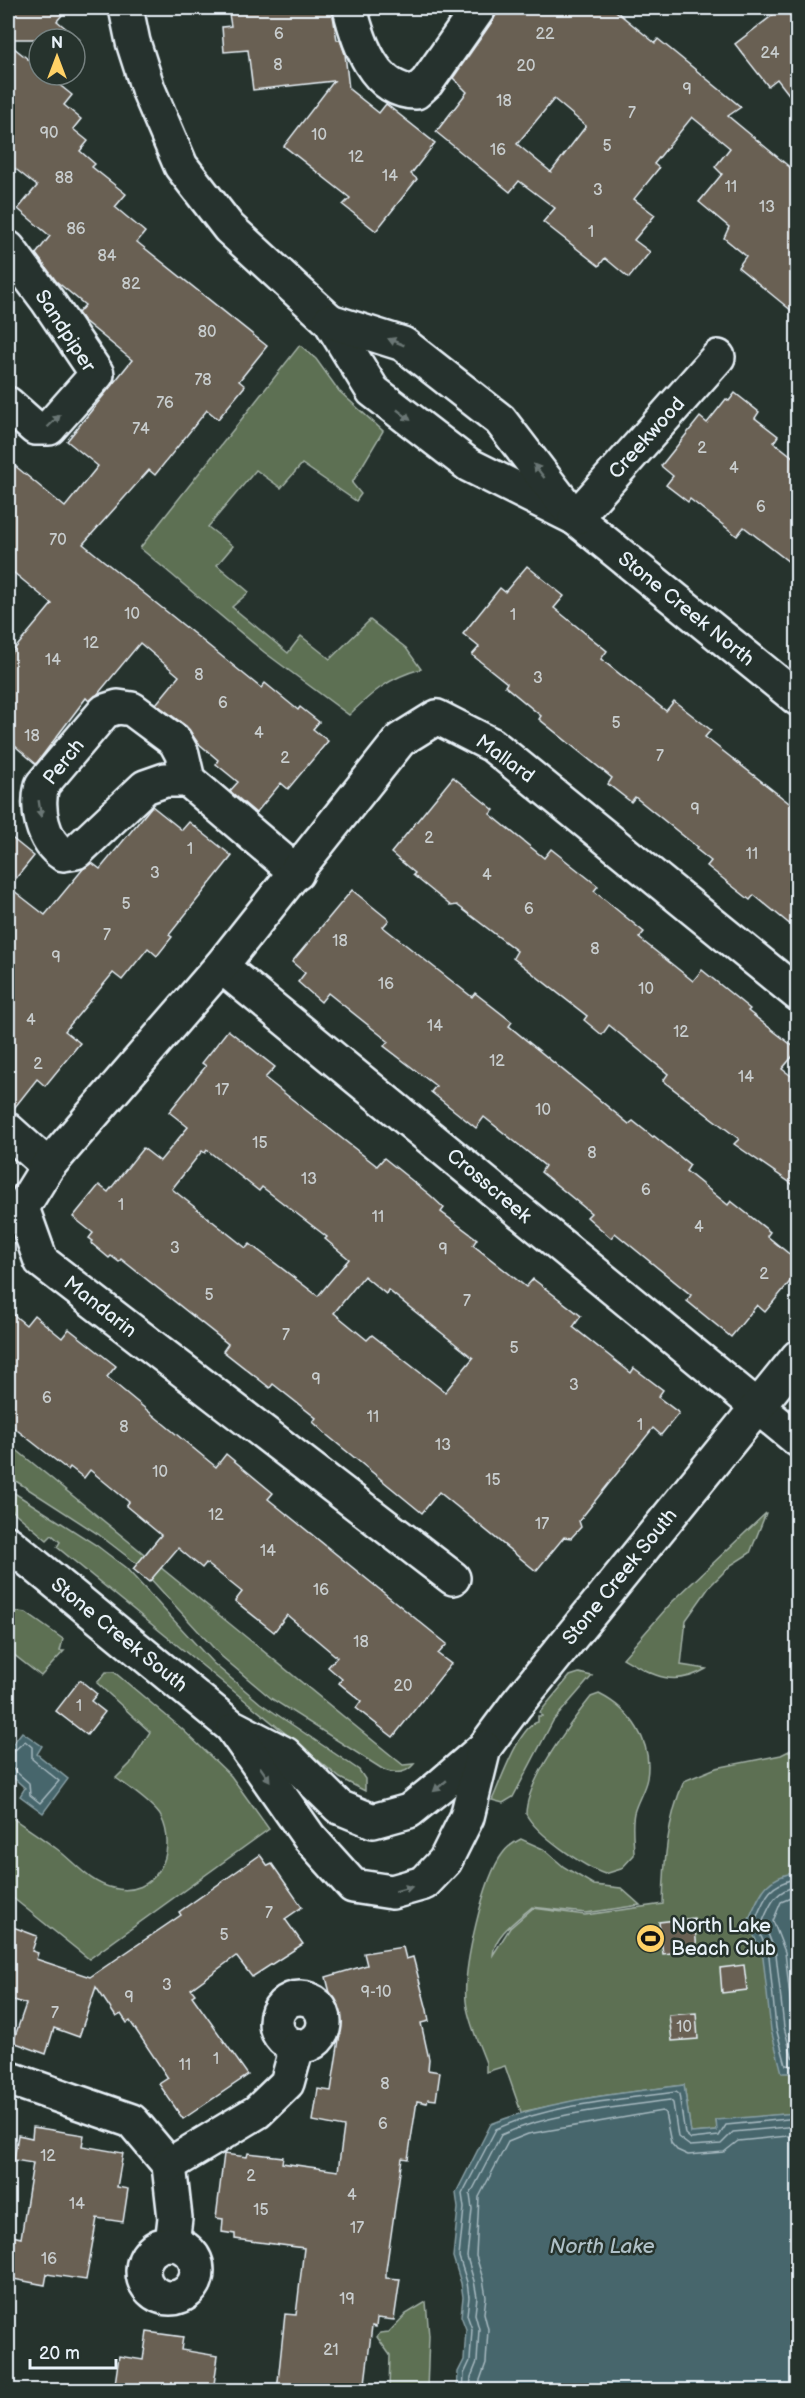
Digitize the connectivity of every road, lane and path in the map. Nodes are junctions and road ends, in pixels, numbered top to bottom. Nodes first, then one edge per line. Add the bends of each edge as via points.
1 (126, 8) edge
2 (350, 8) edge
3 (478, 8) edge
4 (8, 248) edge
5 (330, 321) junction
6 (718, 357) dead end
7 (8, 404) edge
8 (575, 518) junction
9 (798, 699) edge
10 (188, 780) junction
11 (297, 873) junction
12 (222, 966) junction
13 (798, 994) edge
14 (8, 1130) edge
15 (48, 1166) junction
16 (798, 1357) edge
17 (757, 1407) junction
18 (798, 1440) edge
19 (9, 1548) edge
20 (453, 1578) dead end
21 (231, 1726) junction
22 (484, 1748) junction
23 (297, 2046) dead end
24 (8, 2078) edge
25 (169, 2165) junction
26 (172, 2244) dead end

1 - 5 street, Stone Creek North via 148,89 181,165 229,228
2 - 3 street via 363,52 390,86 407,92 416,92 427,82
7 -> 4 street, Sandpiper via 35,428 49,428 97,374
5 -> 8 street, Stone Creek North via 373,391 469,465
8 -> 5 street, Stone Creek North via 500,420 403,344
6 - 8 street, Creekwood
8 - 9 street, Stone Creek North
10 -> 10 street, Perch via 183,754 175,741 132,709 118,707 105,711 42,785 40,814 53,848 63,854 76,852 146,787 165,780
10 - 11 street
11 - 12 street, Mallard
11 - 13 street, Mallard via 400,740 437,717 492,745
12 - 15 street, Mandarin
12 - 17 street, Crosscreek
14 - 15 street
15 - 20 street, Mandarin via 22,1208 41,1261
16 - 17 street
17 - 18 street, Crosscreek
17 - 22 street, Stone Creek South
19 - 21 street, Stone Creek South
22 -> 21 street, Stone Creek South via 409,1811 373,1821 339,1807 285,1754
21 -> 22 street, Stone Creek South via 309,1837 353,1886 392,1892 424,1883 445,1861 467,1817
23 - 25 street via 287,2083 257,2112
24 - 25 street via 132,2121
25 - 26 street via 175,2218

